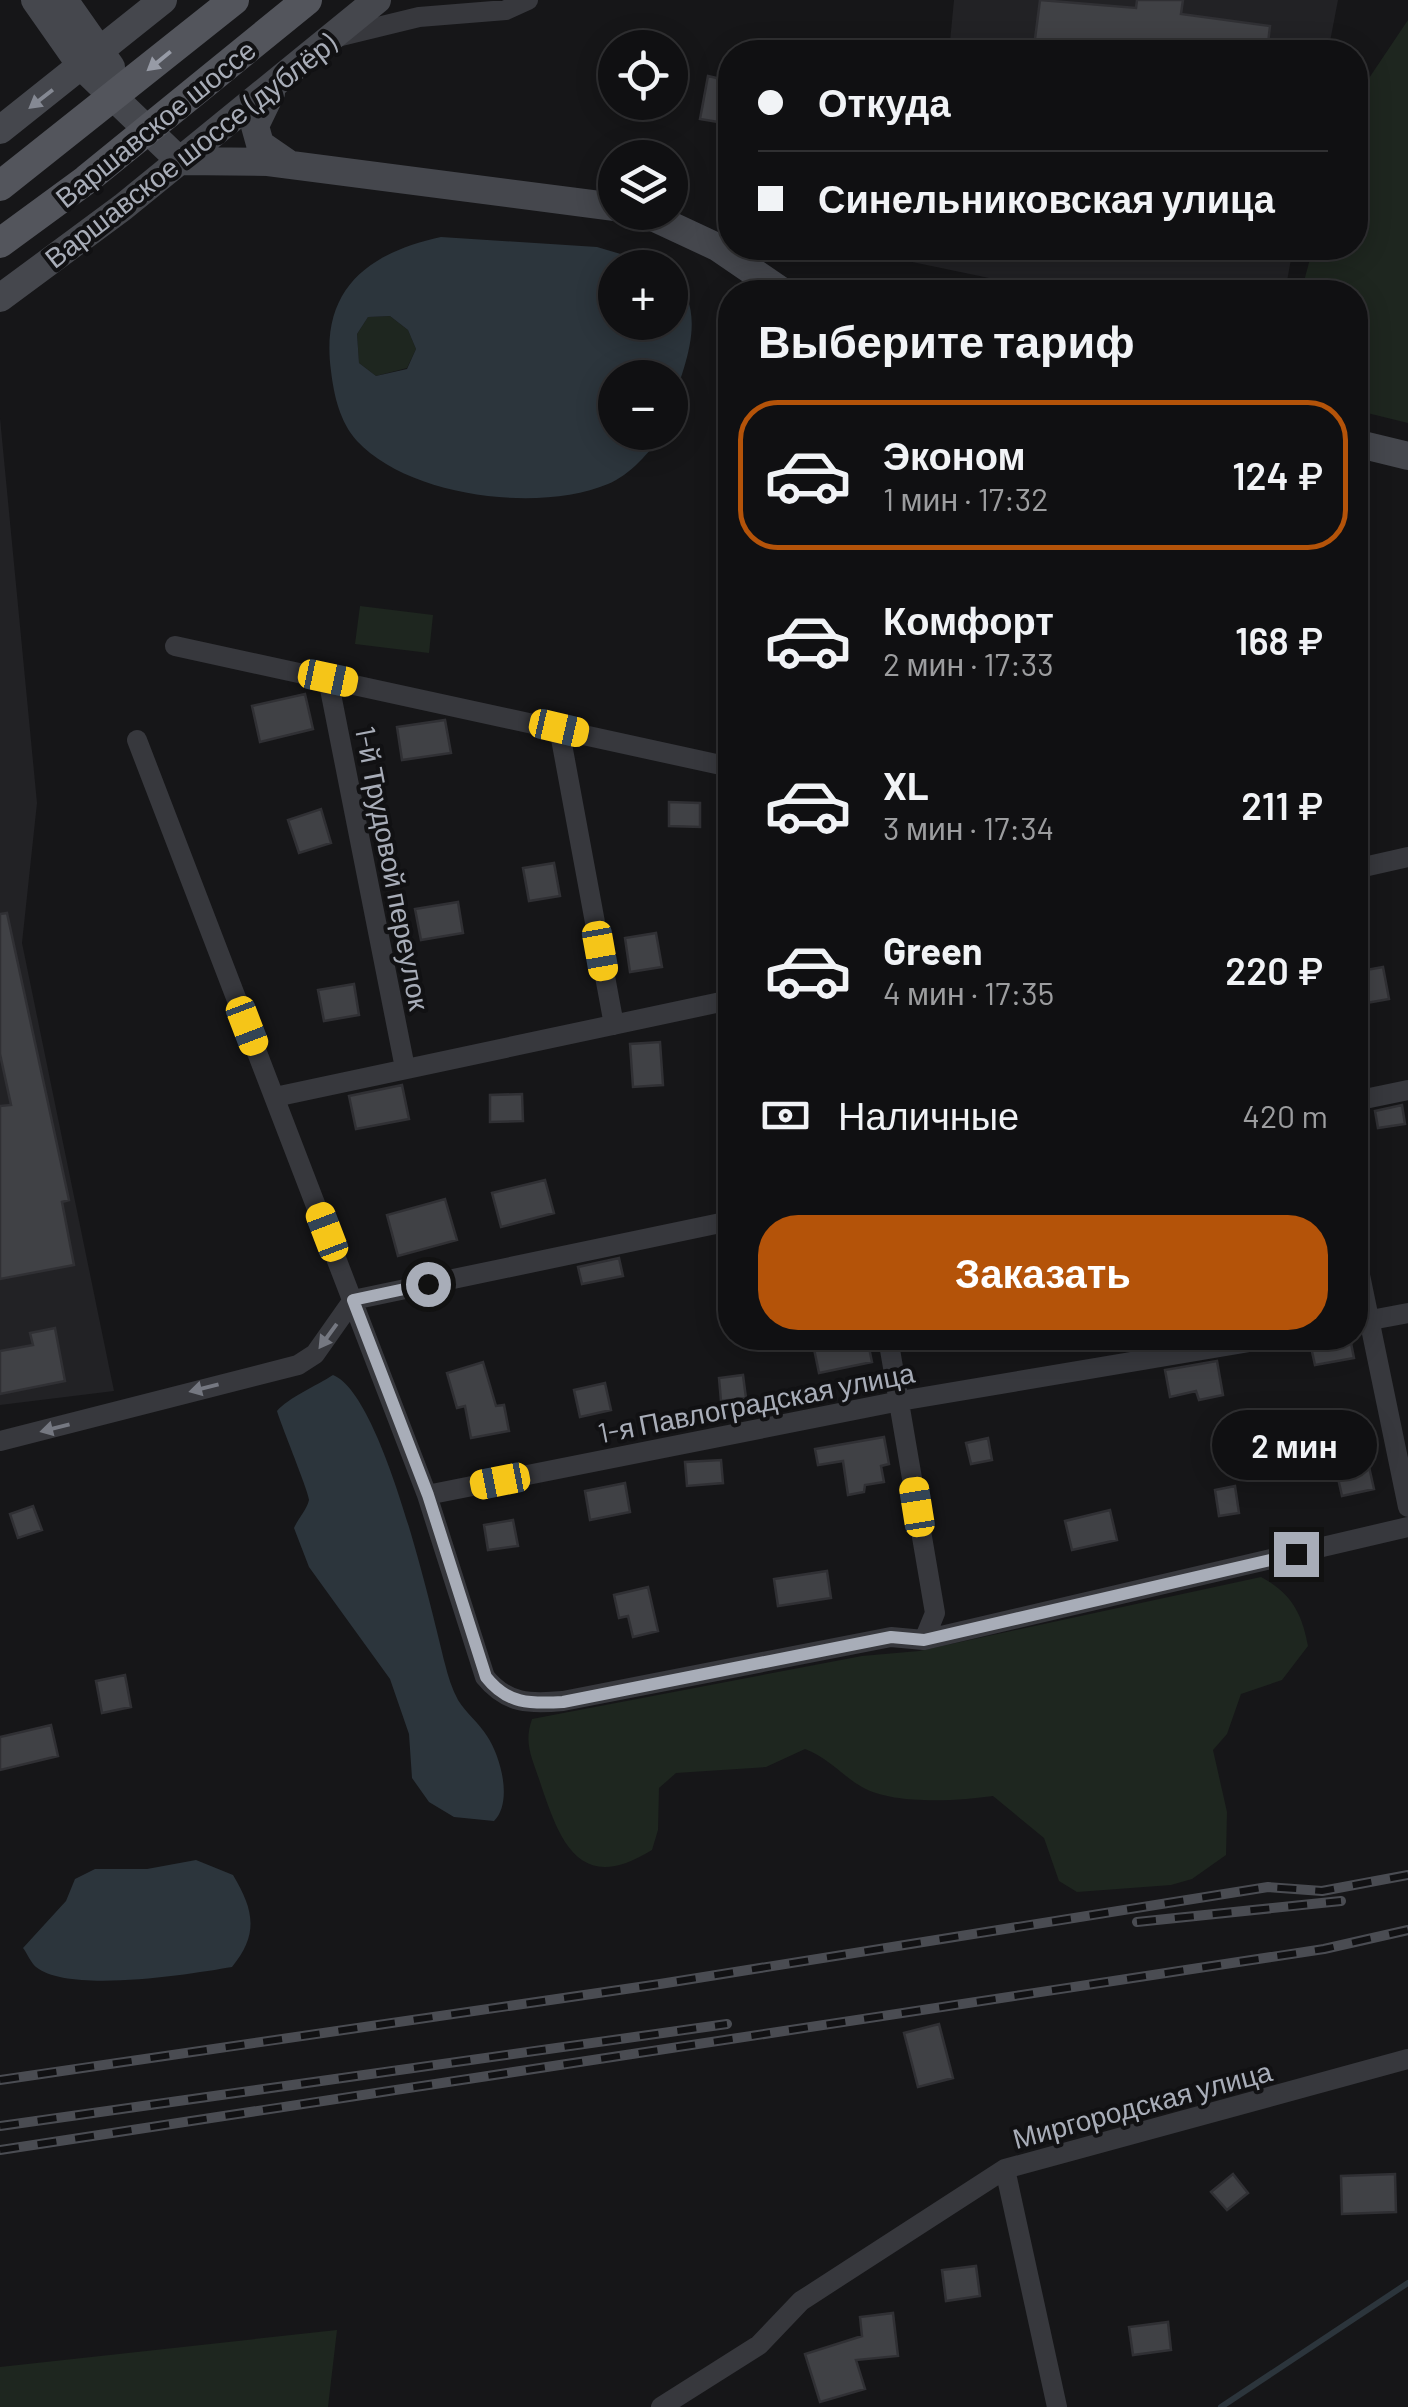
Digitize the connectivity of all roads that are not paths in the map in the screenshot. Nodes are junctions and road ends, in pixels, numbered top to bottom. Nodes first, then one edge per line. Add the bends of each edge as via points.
1 (35, 0) edge
2 (64, 0) edge
3 (164, 0) edge
4 (234, 0) edge
5 (307, 0) edge
6 (377, 0) edge
7 (528, 0) edge
8 (330, 40) junction
9 (91, 59) junction
10 (276, 85) junction
11 (0, 130) edge
12 (180, 160) junction
13 (291, 164) junction
14 (0, 186) edge
15 (598, 205) edge
16 (681, 230) edge
17 (0, 243) edge
18 (718, 248) edge
19 (736, 260) edge
20 (765, 280) edge
21 (0, 298) edge
22 (1368, 446) edge
23 (1408, 456) edge
24 (175, 646) dead end
25 (328, 678) junction
26 (559, 728) junction
27 (137, 740) dead end
28 (718, 764) edge
29 (1408, 857) edge
30 (1368, 866) edge
31 (718, 1003) edge
32 (614, 1025) junction
33 (405, 1068) junction
34 (1408, 1090) edge
35 (275, 1097) junction
36 (1368, 1098) edge
37 (718, 1224) edge
38 (353, 1300) junction
39 (1408, 1313) edge
40 (1368, 1321) edge
41 (1368, 1343) edge
42 (890, 1350) edge
43 (1202, 1350) edge
44 (900, 1401) junction
45 (0, 1441) edge
46 (428, 1495) junction
47 (1408, 1507) edge
48 (1408, 1527) edge
49 (924, 1640) junction
50 (1408, 2059) edge
51 (1004, 2169) junction
52 (662, 2407) edge
53 (1057, 2407) edge

1 - 9 main road
2 - 9 main road
3 - 9 main road
4 -> 14 main road, Варшавское шоссе, bridge
5 - 17 main road, Варшавское шоссе, bridge
6 - 8 main road, Варшавское шоссе (дублёр)
7 - 8 street via 506,10 419,17
8 - 10 main road, Варшавское шоссе (дублёр)
9 -> 11 main road
9 - 12 main road
10 - 12 main road, Варшавское шоссе (дублёр)
10 - 13 main road via 255,126 260,144
12 - 13 main road
12 - 21 main road, Варшавское шоссе (дублёр)
13 - 15 main road
16 - 18 main road
19 - 20 main road
22 - 23 main road
24 - 25 street
25 - 26 street
25 - 33 street, 1-й Трудовой переулок
26 - 28 street
26 - 32 street
27 - 35 street
29 - 30 street
31 - 32 street
32 - 33 street
33 - 35 street
34 - 36 street
35 - 38 street
37 - 38 street
38 -> 45 street via 314,1354 298,1365
38 - 46 street
39 - 40 street
41 - 47 street
42 - 44 street
43 - 44 street, 1-я Павлоградская улица
44 - 46 street, 1-я Павлоградская улица
44 - 49 street via 934,1613
46 - 49 street via 486,1677 500,1695 530,1704 891,1637
48 - 49 street
50 - 51 street, Миргородская улица
51 - 52 street, Миргородская улица via 801,2301 759,2344
51 - 53 street

